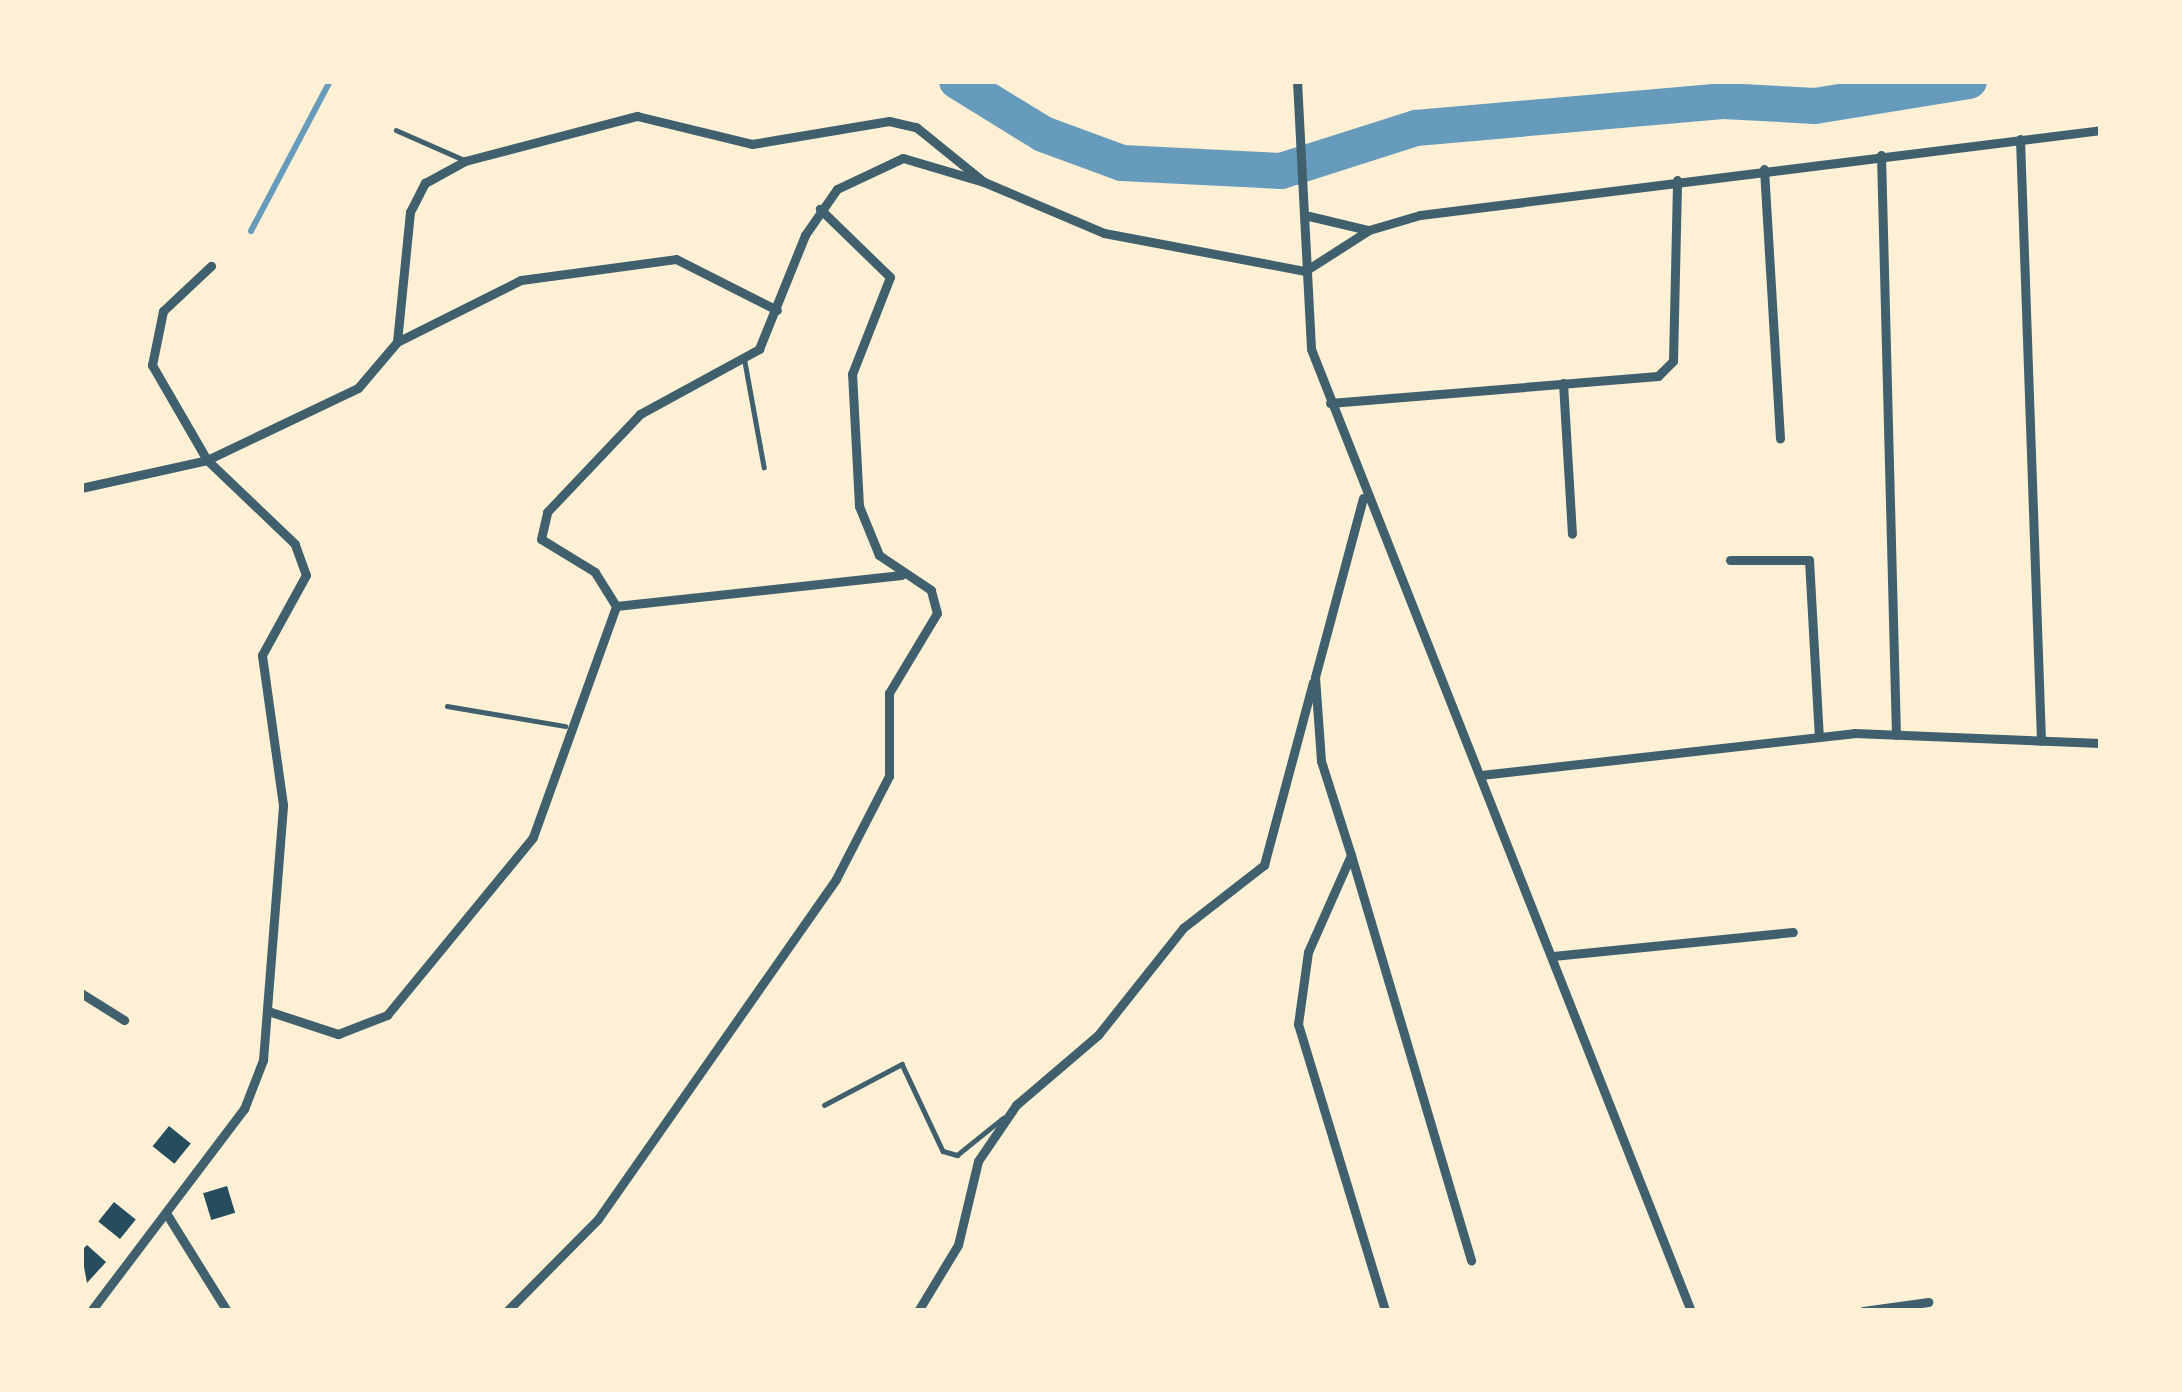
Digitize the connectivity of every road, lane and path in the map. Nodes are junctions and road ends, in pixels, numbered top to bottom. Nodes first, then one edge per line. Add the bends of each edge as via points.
1 (1297, 81) edge
2 (396, 130) dead end
3 (2101, 130) edge
4 (2020, 139) junction
5 (1881, 155) junction
6 (465, 161) junction
7 (1764, 169) junction
8 (1677, 180) junction
9 (984, 182) junction
10 (820, 209) junction
11 (1309, 214) junction
12 (1369, 230) junction
13 (211, 266) dead end
14 (1305, 271) junction
15 (777, 310) junction
16 (397, 342) junction
17 (745, 362) junction
18 (1563, 383) junction
19 (1330, 403) junction
20 (1780, 439) dead end
21 (207, 460) junction
22 (764, 466) dead end
23 (81, 488) edge
24 (1363, 498) junction
25 (1572, 533) dead end
26 (1730, 560) dead end
27 (905, 574) junction
28 (616, 606) junction
29 (1315, 677) junction
30 (447, 706) dead end
31 (565, 726) junction
32 (1896, 735) junction
33 (1819, 737) junction
34 (2042, 741) junction
35 (2101, 743) edge
36 (1481, 775) junction
37 (1351, 855) junction
38 (1793, 932) dead end
39 (1552, 956) junction
40 (81, 993) edge
41 (268, 1011) junction
42 (124, 1020) dead end
43 (824, 1105) dead end
44 (1016, 1106) junction
45 (166, 1213) junction
46 (1471, 1261) dead end
47 (1928, 1303) dead end
48 (92, 1311) edge
49 (227, 1311) edge
50 (507, 1311) edge
51 (918, 1311) edge
52 (1385, 1311) edge
53 (1691, 1311) edge
54 (1863, 1311) edge

1 - 11 street
2 - 6 lane
3 - 4 street
4 - 5 street
4 - 34 street
5 - 7 street
5 - 32 street
6 - 9 street via 637,116 752,144 889,121 956,151
6 - 16 street via 416,196
7 - 8 street
7 - 20 street
8 - 12 street
8 - 18 street via 1673,361 1658,376
9 - 10 street via 903,158 866,170
9 - 14 street via 1104,233
10 - 15 street
10 - 27 street via 890,277 852,374 860,506 879,555
11 - 12 street
11 - 14 street
12 - 14 street
13 - 21 street via 176,292 149,352
14 - 19 street via 1311,350
15 - 16 street via 676,259 521,280
15 - 17 street
16 - 21 street via 358,388
17 - 22 lane
17 - 28 street via 640,414 547,512 541,539 595,572
18 - 19 street
18 - 25 street
19 - 24 street
21 - 23 street
21 - 41 street via 295,544 306,575 262,656 283,806
24 - 29 street
24 - 36 street
26 - 33 street via 1809,560
27 - 28 street
27 - 50 street via 931,590 937,613 889,693 889,776 763,997 598,1219
28 - 31 street
29 - 37 street via 1321,761
29 - 44 street via 1264,866 1183,928 1120,1011
30 - 31 lane
31 - 41 street via 533,837 413,992 338,1034
32 - 33 street
32 - 34 street
33 - 36 street
34 - 35 street
36 - 39 street
37 - 46 street
37 - 52 street via 1308,952 1298,1024
38 - 39 street
39 - 53 street
40 - 42 street
41 - 45 street via 257,1086
43 - 44 lane via 902,1064 931,1140 957,1155
44 - 51 street via 978,1161 958,1245
45 - 48 street
45 - 49 street
47 - 54 street

